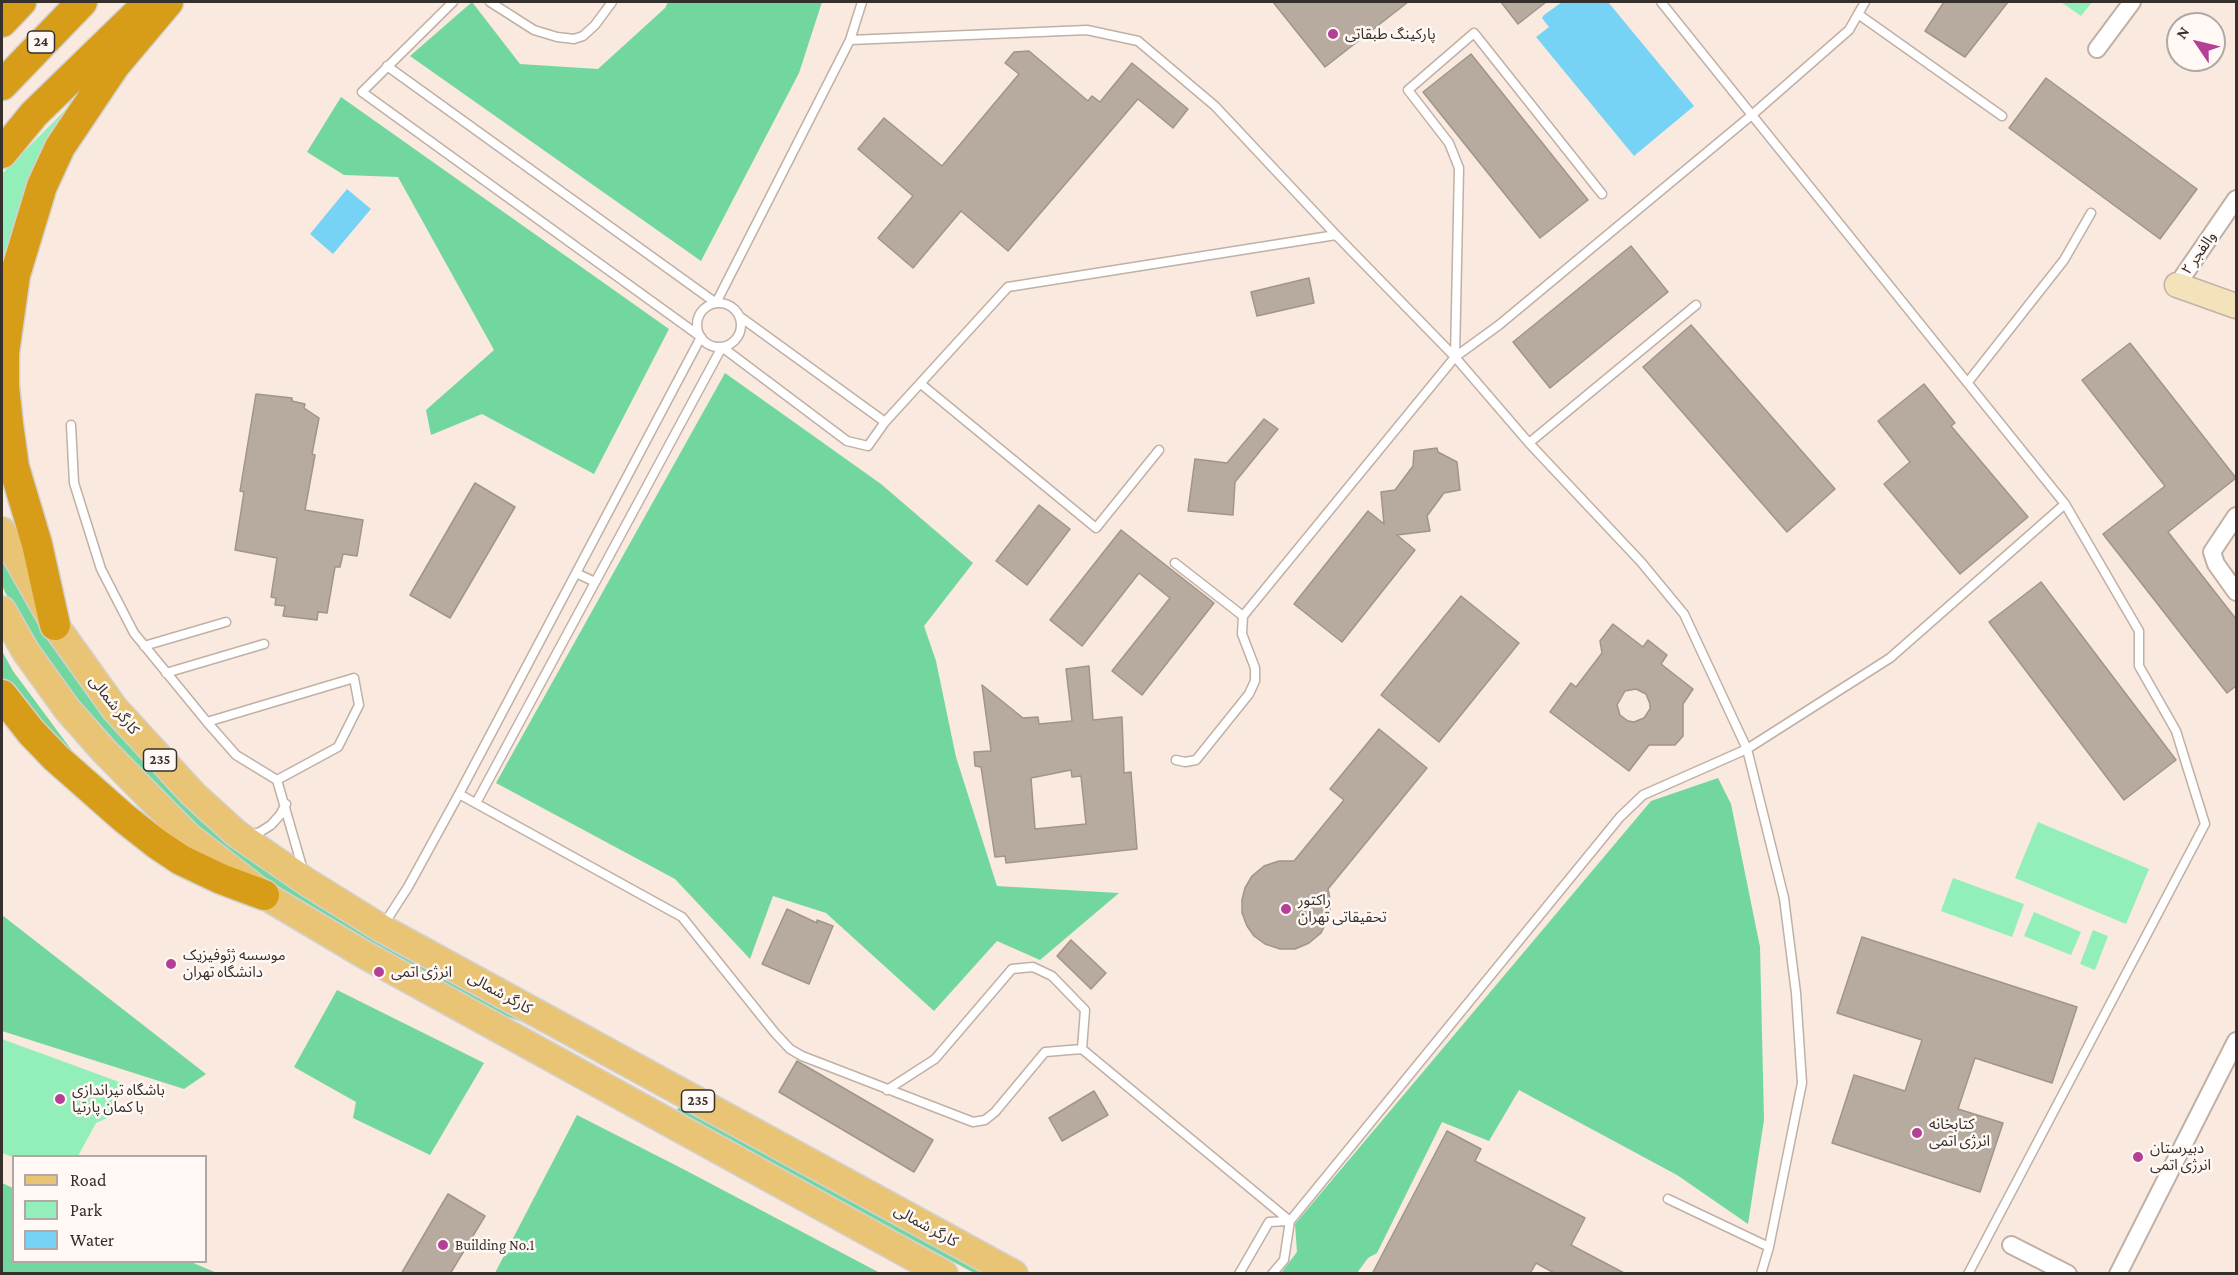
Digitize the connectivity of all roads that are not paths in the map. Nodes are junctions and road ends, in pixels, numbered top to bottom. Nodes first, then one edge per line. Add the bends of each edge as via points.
1 (21, 2) edge
2 (82, 2) edge
3 (153, 2) edge
4 (168, 2) edge
5 (453, 2) edge
6 (490, 2) edge
7 (612, 2) edge
8 (862, 2) edge
9 (1661, 2) edge
10 (1865, 2) edge
11 (2132, 2) edge
12 (1858, 14) junction
13 (2, 22) edge
14 (850, 40) junction
15 (2097, 49) dead end
16 (387, 66) junction
17 (2, 84) edge
18 (1753, 114) junction
19 (2002, 116) dead end
20 (2, 153) edge
21 (1602, 194) dead end
22 (2236, 200) edge
23 (2091, 213) dead end
24 (1336, 235) junction
25 (2177, 285) joint
26 (716, 303) junction
27 (1696, 305) dead end
28 (2236, 306) edge
29 (740, 316) junction
30 (701, 337) junction
31 (722, 347) junction
32 (1455, 357) junction
33 (1968, 382) junction
34 (921, 384) junction
35 (885, 422) junction
36 (71, 425) dead end
37 (1529, 443) junction
38 (1158, 450) dead end
39 (2065, 504) junction
40 (2236, 516) edge
41 (2, 531) edge
42 (1175, 562) dead end
43 (576, 573) junction
44 (595, 582) junction
45 (2236, 592) edge
46 (2, 610) edge
47 (1243, 616) junction
48 (226, 621) dead end
49 (55, 625) junction
50 (264, 644) dead end
51 (144, 646) junction
52 (166, 673) junction
53 (2, 695) edge
54 (207, 722) junction
55 (1747, 749) junction
56 (1176, 760) dead end
57 (277, 780) junction
58 (459, 794) junction
59 (476, 802) junction
60 (286, 804) junction
61 (240, 837) junction
62 (307, 882) junction
63 (264, 895) junction
64 (381, 928) junction
65 (585, 1039) junction
66 (2236, 1041) edge
67 (1082, 1049) junction
68 (570, 1068) junction
69 (887, 1090) junction
70 (1668, 1199) dead end
71 (1290, 1221) junction
72 (2011, 1245) dead end
73 (1769, 1247) junction
74 (944, 1274) edge
75 (1014, 1274) edge
76 (1239, 1274) edge
77 (1272, 1274) edge
78 (1761, 1274) edge
79 (1968, 1274) edge
80 (2068, 1274) edge
81 (2118, 1274) edge

1 - 13 highway
2 - 17 highway, 24
3 - 20 highway via 34,114
4 - 49 highway via 115,65 60,147 39,195 15,275 4,353 6,405 14,467
5 - 16 lane
6 - 7 lane via 534,30 574,39 595,25
8 - 14 lane
9 - 18 lane
10 - 12 lane
11 - 15 street
12 - 18 lane via 1849,30
12 - 19 lane
14 - 24 lane via 1087,30 1138,41 1215,106
14 - 26 lane
16 - 26 lane
16 - 30 lane via 362,92
18 - 32 lane via 1499,325
18 - 33 lane
21 - 32 lane via 1474,33 1408,90 1449,143 1459,168
22 - 25 street, والفجر ۲
23 - 33 lane via 2064,260
24 - 32 lane
24 - 34 lane via 1008,287
25 - 28 street, والفجر ۲
26 - 29 lane via 730,305
26 - 30 lane via 699,316
27 - 37 lane
29 - 31 lane via 738,336
29 - 35 lane
30 - 31 lane via 710,345
30 - 43 lane
31 - 35 lane via 847,441 868,446
31 - 44 lane
32 - 37 lane
32 - 47 lane
33 - 39 lane
34 - 35 lane
34 - 38 lane via 1095,528
36 - 51 lane via 74,483 101,569
37 - 55 lane via 1641,562 1684,614
39 - 55 lane via 1890,658
39 - 79 lane via 2139,631 2139,666 2176,731 2205,824
40 - 45 street via 2214,546 2212,556
41 - 49 main road, کارگر شمالی / 235
42 - 47 lane
43 - 44 lane
43 - 58 lane
44 - 59 lane
46 - 63 main road, کارگر شمالی / 235 via 67,709 104,751 188,836
47 - 56 lane via 1242,634 1255,668 1250,694 1196,760
48 - 51 lane
49 - 61 main road, کارگر شمالی / 235 via 115,709 193,794
50 - 52 lane
51 - 52 lane
52 - 54 lane
53 - 63 highway via 56,758 158,844 181,860
54 - 57 lane via 236,756
54 - 57 lane via 354,678 359,705 338,747
55 - 71 lane via 1643,795 1620,817
55 - 73 lane via 1784,898 1802,1083
57 - 60 lane
58 - 59 lane
58 - 64 lane
59 - 69 lane via 675,912 790,1049
60 - 61 lane via 272,825
60 - 62 lane
61 - 62 main road, کارگر شمالی / 235
62 - 64 main road, کارگر شمالی / 235
63 - 68 main road, کارگر شمالی / 235
64 - 65 main road, کارگر شمالی / 235
65 - 68 main road
65 - 75 main road, کارگر شمالی / 235
66 - 81 street
67 - 69 lane via 1045,1052 985,1120 972,1122
67 - 69 lane via 1086,1011 1052,976 1033,967 1012,969 935,1059
67 - 71 lane
68 - 74 main road, کارگر شمالی / 235
70 - 73 lane
71 - 76 lane via 1269,1222
71 - 77 lane via 1284,1260
72 - 80 street
73 - 78 lane

